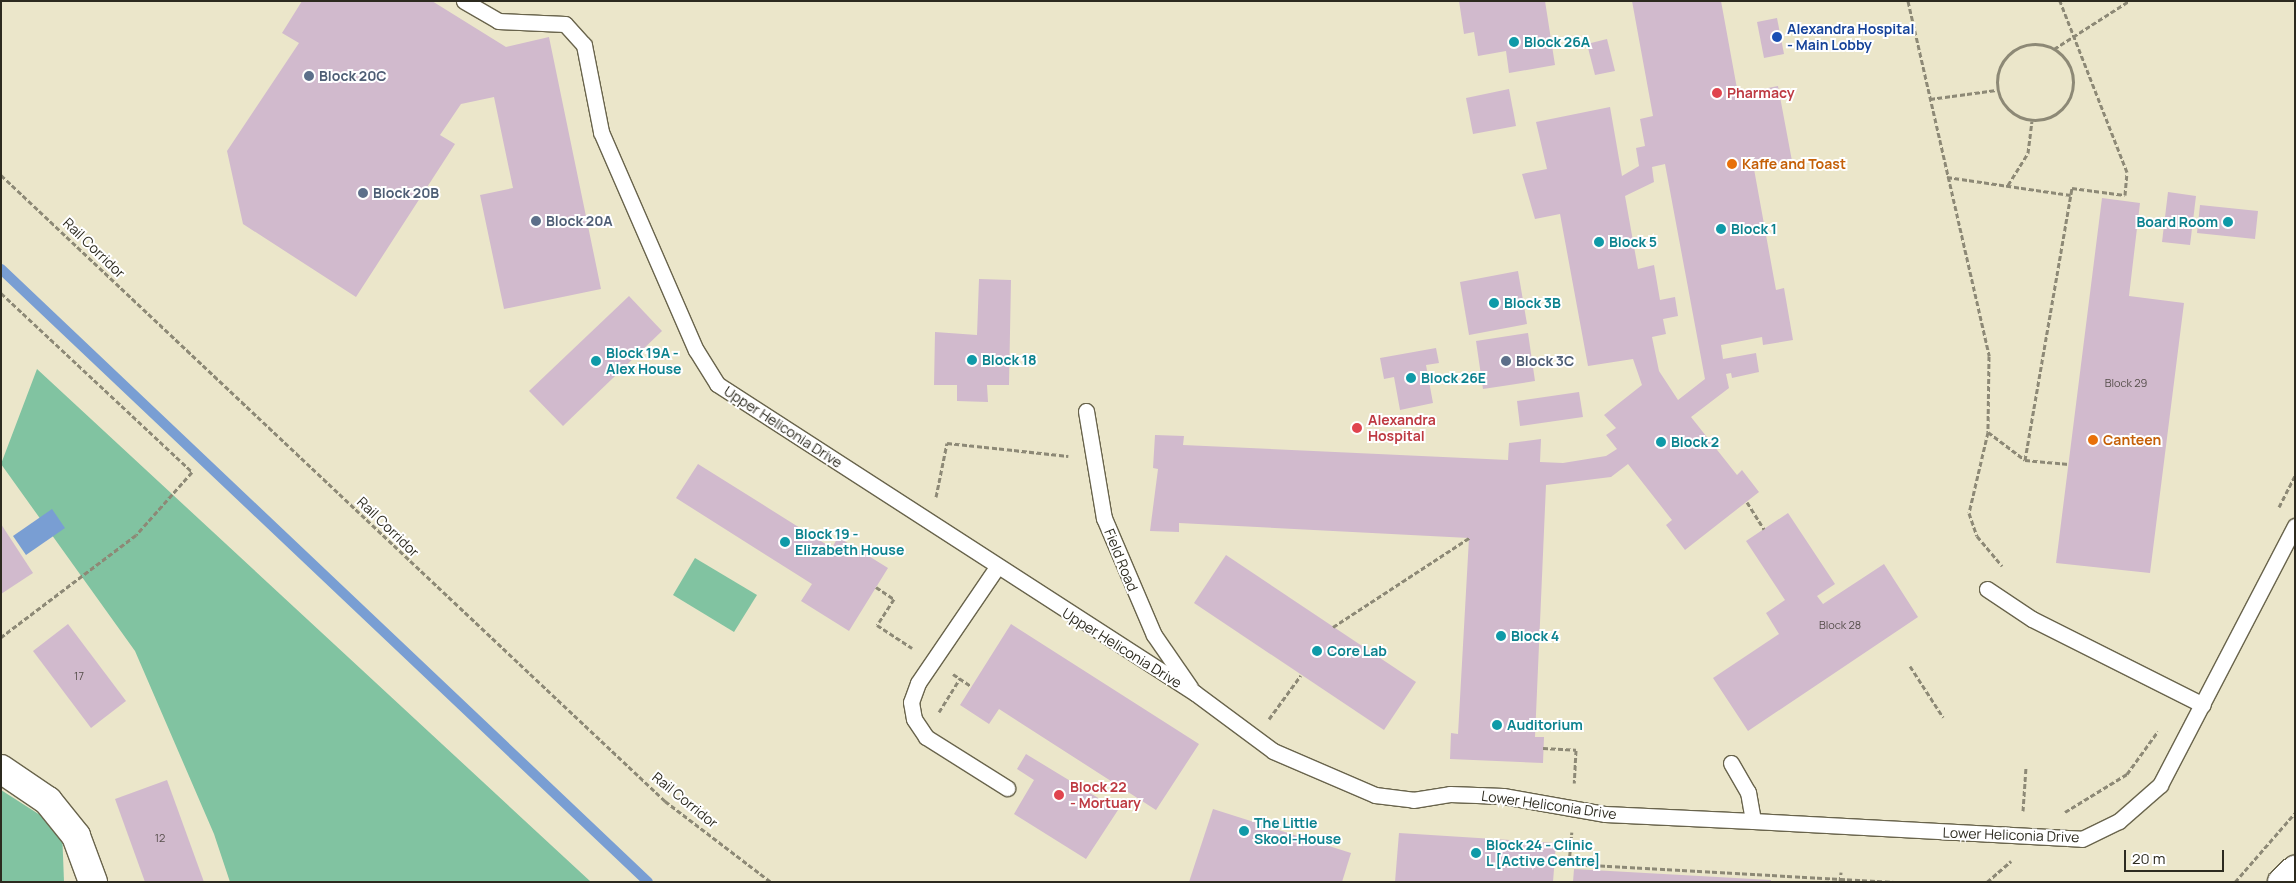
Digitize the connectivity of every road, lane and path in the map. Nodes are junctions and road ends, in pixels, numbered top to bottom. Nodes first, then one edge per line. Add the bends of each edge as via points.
1 (464, 1) edge
2 (1908, 1) edge
3 (2060, 1) edge
4 (2129, 1) edge
5 (2075, 35) junction
6 (2054, 49) junction
7 (1996, 90) junction
8 (1930, 99) junction
9 (2032, 121) junction
10 (1, 175) edge
11 (1947, 177) junction
12 (2008, 185) junction
13 (2071, 195) junction
14 (1, 293) edge
15 (1086, 411) dead end
16 (1988, 432) junction
17 (1094, 459) junction
18 (2025, 460) junction
19 (2068, 464) dead end
20 (1747, 502) dead end
21 (931, 523) junction
22 (2295, 526) edge
23 (1764, 529) dead end
24 (1469, 538) dead end
25 (997, 567) junction
26 (2011, 574) dead end
27 (876, 587) dead end
28 (1987, 589) dead end
29 (1333, 627) dead end
30 (1, 637) edge
31 (933, 661) junction
32 (1910, 666) dead end
33 (1301, 675) dead end
34 (960, 678) junction
35 (972, 686) dead end
36 (1195, 693) junction
37 (2203, 705) junction
38 (1943, 717) dead end
39 (945, 719) dead end
40 (2161, 726) dead end
41 (1255, 739) junction
42 (1731, 763) dead end
43 (2026, 767) dead end
44 (1, 769) edge
45 (1007, 788) dead end
46 (2295, 813) edge
47 (2032, 814) dead end
48 (2059, 816) dead end
49 (1753, 822) junction
50 (2019, 860) dead end
51 (1554, 863) dead end
52 (2295, 870) edge
53 (1841, 872) dead end
54 (1840, 880) edge
55 (93, 882) edge
56 (770, 882) edge
57 (1894, 882) edge
58 (1987, 882) edge
59 (2235, 882) edge
60 (2282, 882) edge

1 - 21 lane, Upper Heliconia Drive via 498,21 565,24 584,45 601,132 696,350 717,384
2 - 8 path
3 - 5 path
4 - 5 path
5 - 6 path
5 - 13 path via 2126,172 2124,195 2072,188
6 - 7 path via 2030,44 2007,55 1996,77
6 - 9 path via 2071,68 2072,93 2057,114
7 - 8 path
7 - 9 path via 2009,112
8 - 11 path
9 - 12 path via 2028,153
10 - 56 path, Rail Corridor via 651,788
11 - 12 path
11 - 16 path via 1989,356
12 - 13 path
13 - 18 path
14 - 30 path via 192,472 136,535
15 - 17 lane, Field Road
16 - 18 path
16 - 26 path via 1969,513 1977,536
17 - 21 path via 948,443
17 - 36 lane, Field Road via 1104,518 1139,602 1154,635
18 - 19 path
20 - 23 path
21 - 25 lane, Upper Heliconia Drive
22 - 37 lane, Lower Heliconia Drive
24 - 29 path
25 - 31 lane
25 - 36 lane, Upper Heliconia Drive
27 - 31 path via 894,599 877,625
28 - 37 lane via 2032,619
31 - 34 path
31 - 45 lane via 911,702 914,719 926,738
32 - 38 path
33 - 41 path
34 - 35 path
34 - 39 path via 937,714
36 - 41 lane, Lower Heliconia Drive
37 - 49 lane, Lower Heliconia Drive via 2160,785 2119,821 2082,839
40 - 48 path via 2127,774
41 - 49 lane, Lower Heliconia Drive via 1273,751 1375,796 1413,800 1450,794 1503,796 1605,814
42 - 49 lane via 1748,792
43 - 47 path via 2022,814
44 - 55 main road via 48,801 76,836
46 - 59 path
50 - 58 path via 2009,861
51 - 54 path
52 - 60 main road
53 - 54 path
54 - 57 path

